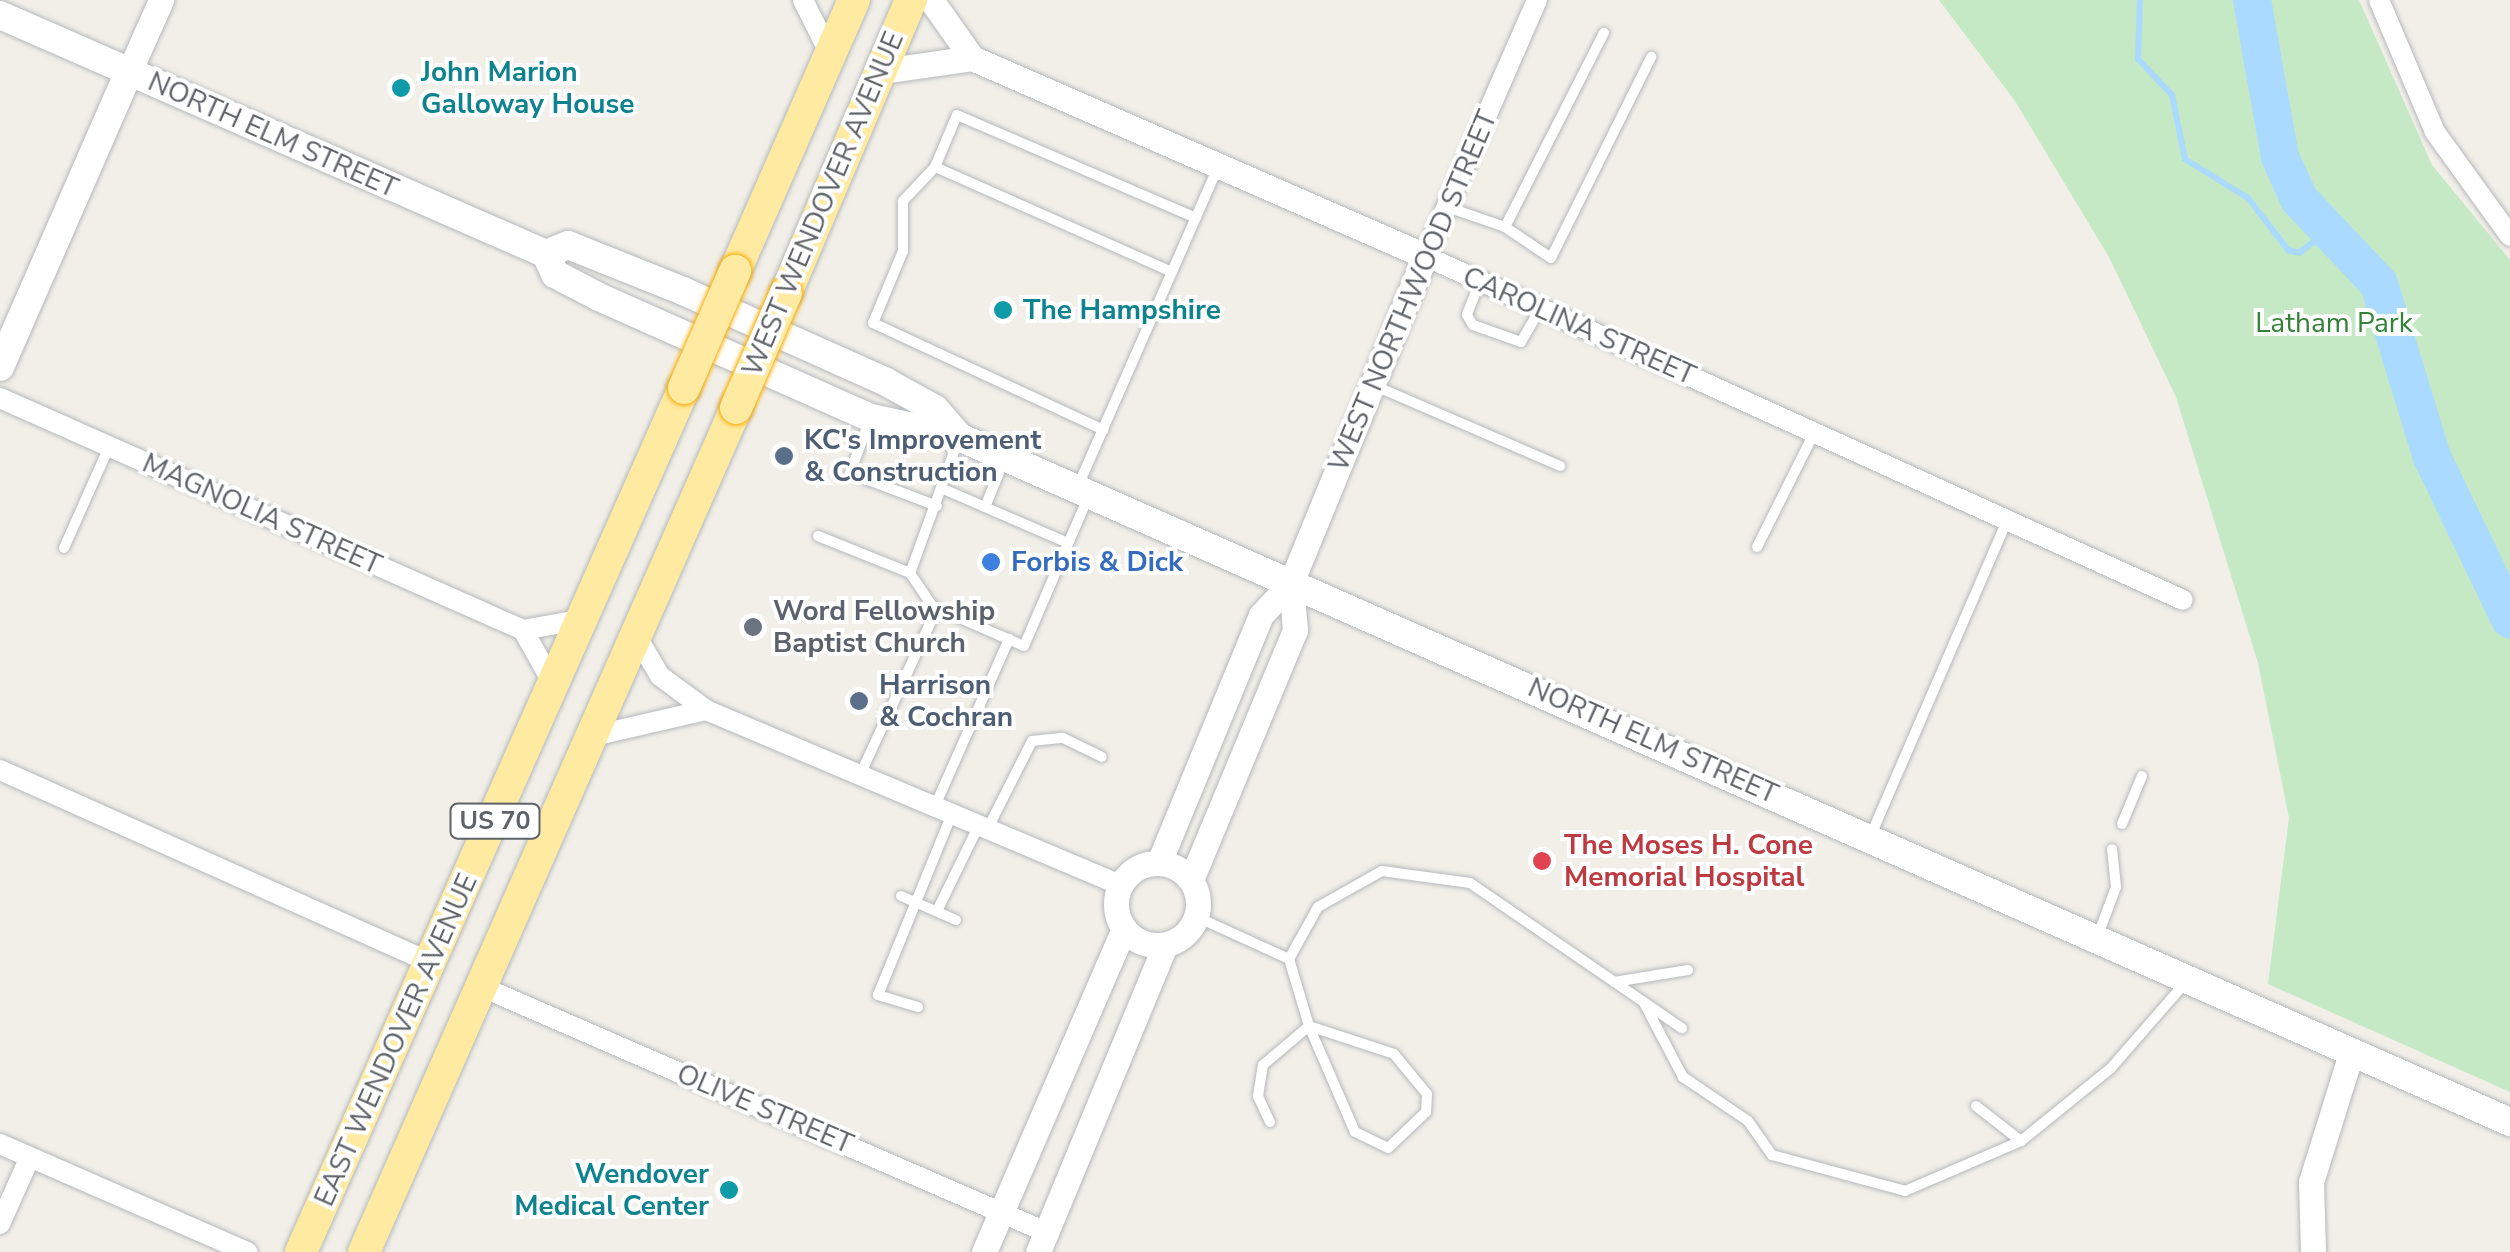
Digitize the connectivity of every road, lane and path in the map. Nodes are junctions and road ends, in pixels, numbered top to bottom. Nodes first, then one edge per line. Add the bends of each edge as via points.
1 (160, 0) edge
2 (803, 0) edge
3 (854, 0) edge
4 (911, 0) edge
5 (932, 0) edge
6 (1537, 0) edge
7 (2379, 0) edge
8 (0, 15) edge
9 (1604, 32) dead end
10 (830, 54) junction
11 (972, 58) junction
12 (1651, 58) dead end
13 (880, 71) junction
14 (129, 72) junction
15 (1219, 166) junction
16 (935, 167) junction
17 (1446, 207) junction
18 (1196, 218) junction
19 (1504, 228) junction
20 (2510, 236) edge
21 (546, 254) junction
22 (1424, 256) junction
23 (1172, 272) junction
24 (1481, 281) junction
25 (1541, 308) junction
26 (0, 367) edge
27 (1372, 384) junction
28 (684, 388) joint
29 (0, 398) edge
30 (736, 408) joint
31 (871, 418) junction
32 (1103, 430) junction
33 (1815, 432) junction
34 (959, 437) junction
35 (109, 446) junction
36 (1005, 457) junction
37 (1560, 466) dead end
38 (942, 488) junction
39 (1083, 491) junction
40 (937, 506) junction
41 (985, 507) junction
42 (2007, 520) junction
43 (818, 536) dead end
44 (1068, 543) junction
45 (1757, 547) dead end
46 (64, 548) dead end
47 (910, 572) junction
48 (1291, 583) junction
49 (2184, 600) dead end
50 (937, 608) junction
51 (586, 619) junction
52 (523, 630) junction
53 (637, 637) junction
54 (1009, 639) junction
55 (555, 688) junction
56 (706, 710) junction
57 (594, 736) junction
58 (1102, 758) dead end
59 (0, 770) edge
60 (860, 775) junction
61 (2142, 776) dead end
62 (944, 810) junction
63 (2122, 824) dead end
64 (983, 827) junction
65 (1871, 836) junction
66 (2112, 849) dead end
67 (1159, 863) junction
68 (1191, 880) junction
69 (1121, 885) junction
70 (900, 896) dead end
71 (914, 902) junction
72 (937, 911) junction
73 (1196, 917) junction
74 (956, 920) dead end
75 (1124, 929) junction
76 (2098, 935) junction
77 (1165, 945) junction
78 (1289, 959) junction
79 (430, 962) junction
80 (1688, 970) dead end
81 (2191, 977) junction
82 (1614, 982) junction
83 (482, 987) junction
84 (1644, 1002) junction
85 (918, 1007) dead end
86 (1309, 1026) junction
87 (1682, 1028) dead end
88 (2352, 1050) junction
89 (1976, 1106) dead end
90 (1270, 1122) dead end
91 (2510, 1122) edge
92 (2021, 1141) junction
93 (0, 1144) edge
94 (30, 1157) junction
95 (1002, 1211) junction
96 (0, 1224) edge
97 (1042, 1242) edge
98 (247, 1252) edge
99 (301, 1252) edge
100 (364, 1252) edge
101 (984, 1252) edge
102 (2312, 1252) edge

1 - 14 street
2 - 10 street
3 - 10 highway, WEST WENDOVER AVENUE / US 70
4 - 13 highway, WEST WENDOVER AVENUE / US 70
5 - 11 street
6 - 17 street, WEST NORTHWOOD STREET
7 - 20 street via 2435,132
8 - 14 main road, NORTH ELM STREET
9 - 19 lane
10 - 28 highway, WEST WENDOVER AVENUE / US 70, bridge
11 - 13 street
11 - 15 street, CAROLINA STREET
12 - 19 lane via 1551,258
13 - 30 highway, WEST WENDOVER AVENUE / US 70, bridge
14 - 21 main road, NORTH ELM STREET
14 - 26 main road
15 - 18 lane
15 - 22 street, CAROLINA STREET
16 - 18 lane via 957,114
16 - 23 lane
16 - 32 lane via 903,201 902,251 873,323
17 - 19 lane
17 - 22 street, WEST NORTHWOOD STREET
18 - 23 lane
21 - 31 main road, NORTH ELM STREET via 554,274 599,297
21 - 34 main road, NORTH ELM STREET via 568,245 683,290 936,408
22 - 24 street, CAROLINA STREET
22 - 27 street, WEST NORTHWOOD STREET
23 - 32 lane
24 - 25 street, CAROLINA STREET
24 - 25 lane via 1466,315 1474,325 1521,342
25 - 33 street, CAROLINA STREET
27 - 37 lane
27 - 48 street, WEST NORTHWOOD STREET
28 - 51 highway, EAST WENDOVER AVENUE / US 70
29 - 35 street, MAGNOLIA STREET
30 - 53 highway, EAST WENDOVER AVENUE / US 70
31 - 34 main road, NORTH ELM STREET
31 - 40 lane via 850,473
32 - 39 lane
33 - 42 street, CAROLINA STREET
33 - 45 lane
34 - 36 main road, NORTH ELM STREET
34 - 38 lane
35 - 46 lane
35 - 52 street, MAGNOLIA STREET
36 - 39 main road, NORTH ELM STREET
36 - 41 lane
38 - 40 lane
38 - 41 lane
39 - 44 lane
39 - 48 main road, NORTH ELM STREET
40 - 47 lane
41 - 44 lane
42 - 49 street, CAROLINA STREET
42 - 65 lane
43 - 47 lane
44 - 54 lane via 1024,646
47 - 50 lane
48 - 65 main road, NORTH ELM STREET
48 - 67 street via 1261,615
48 - 68 street via 1295,630
50 - 54 lane
50 - 60 lane
51 - 52 street
51 - 55 highway, EAST WENDOVER AVENUE / US 70
52 - 55 street
53 - 56 street via 660,676
53 - 57 highway, EAST WENDOVER AVENUE / US 70
54 - 62 lane
55 - 79 highway, EAST WENDOVER AVENUE / US 70
56 - 57 street
56 - 60 street
57 - 83 highway, EAST WENDOVER AVENUE / US 70
58 - 64 lane via 1063,738 1032,741
59 - 79 street
60 - 62 street
61 - 63 lane
62 - 64 street
62 - 71 lane
64 - 69 street
64 - 72 lane
65 - 76 main road, NORTH ELM STREET
66 - 76 lane via 2116,887
67 - 68 street
67 - 69 street
68 - 73 street
69 - 75 street
70 - 71 lane
71 - 72 lane
71 - 85 lane via 878,995
72 - 74 lane
73 - 77 street
73 - 78 lane
75 - 77 street
75 - 95 street
76 - 81 main road, NORTH ELM STREET
77 - 97 street
78 - 82 lane via 1337,890 1403,868 1470,882
78 - 86 lane
79 - 99 highway, EAST WENDOVER AVENUE / US 70
80 - 82 lane
81 - 88 main road, NORTH ELM STREET
81 - 92 lane via 2110,1068
82 - 84 lane
83 - 95 street, OLIVE STREET
83 - 100 highway, EAST WENDOVER AVENUE / US 70
84 - 87 lane
84 - 92 lane via 1683,1077 1748,1121 1780,1159 1905,1191
86 - 86 lane via 1367,1144 1388,1148 1413,1132 1427,1094 1414,1071 1373,1044
86 - 90 lane via 1263,1065 1258,1096
88 - 91 main road, NORTH ELM STREET
88 - 102 street via 2311,1182
89 - 92 lane
93 - 94 street
94 - 96 street
94 - 98 street
95 - 97 street, OLIVE STREET
95 - 101 street

